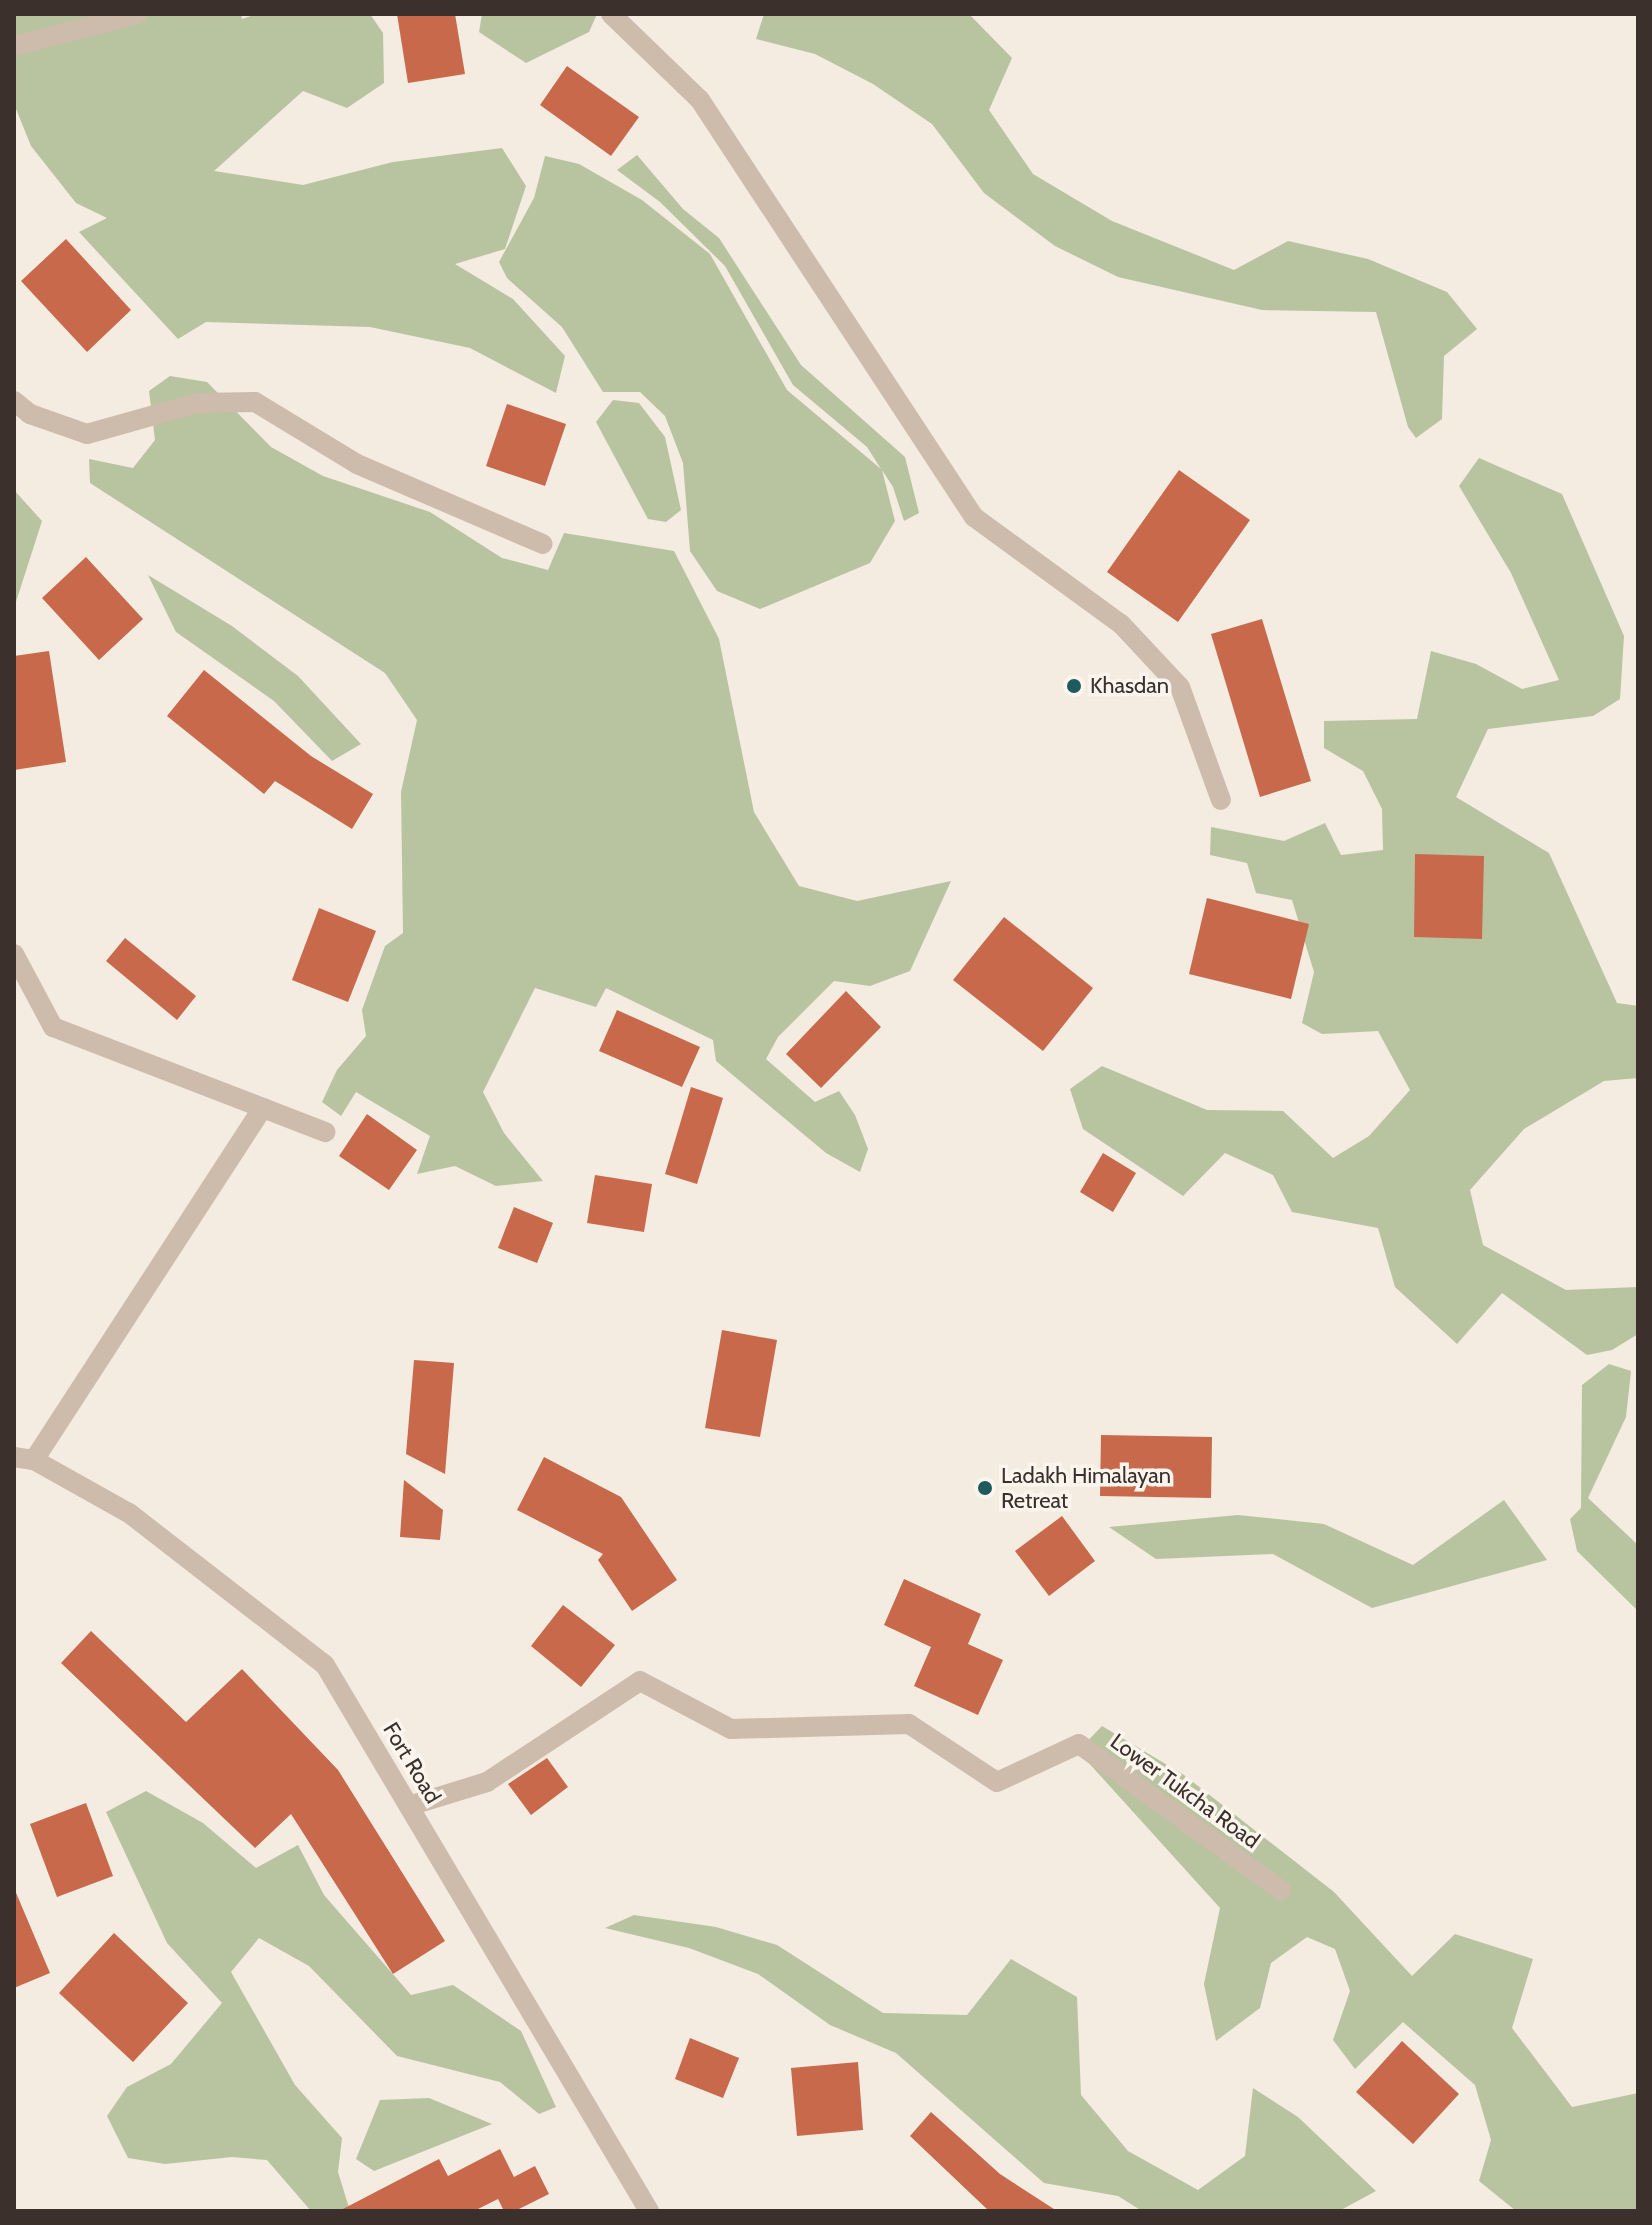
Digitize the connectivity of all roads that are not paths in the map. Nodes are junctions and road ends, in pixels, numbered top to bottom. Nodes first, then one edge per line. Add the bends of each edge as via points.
1 (137, 14) edge
2 (611, 14) edge
3 (14, 46) edge
4 (14, 401) edge
5 (543, 544) dead end
6 (1221, 800) dead end
7 (14, 954) edge
8 (263, 1108) junction
9 (325, 1132) dead end
10 (24, 1458) edge
11 (409, 1806) junction
12 (1281, 1890) dead end
13 (649, 2211) edge

1 - 3 street
2 - 6 street via 700,100 974,517 1121,624 1180,687
4 - 5 street via 30,414 87,434 197,403 255,402 357,464
7 - 8 street via 53,1027
8 - 9 street
8 - 10 street
10 - 11 street, Fort Road via 129,1513 325,1665
11 - 12 street, Lower Tukcha Road via 487,1782 640,1681 731,1729 909,1724 997,1782 1079,1744
11 - 13 street, Fort Road

